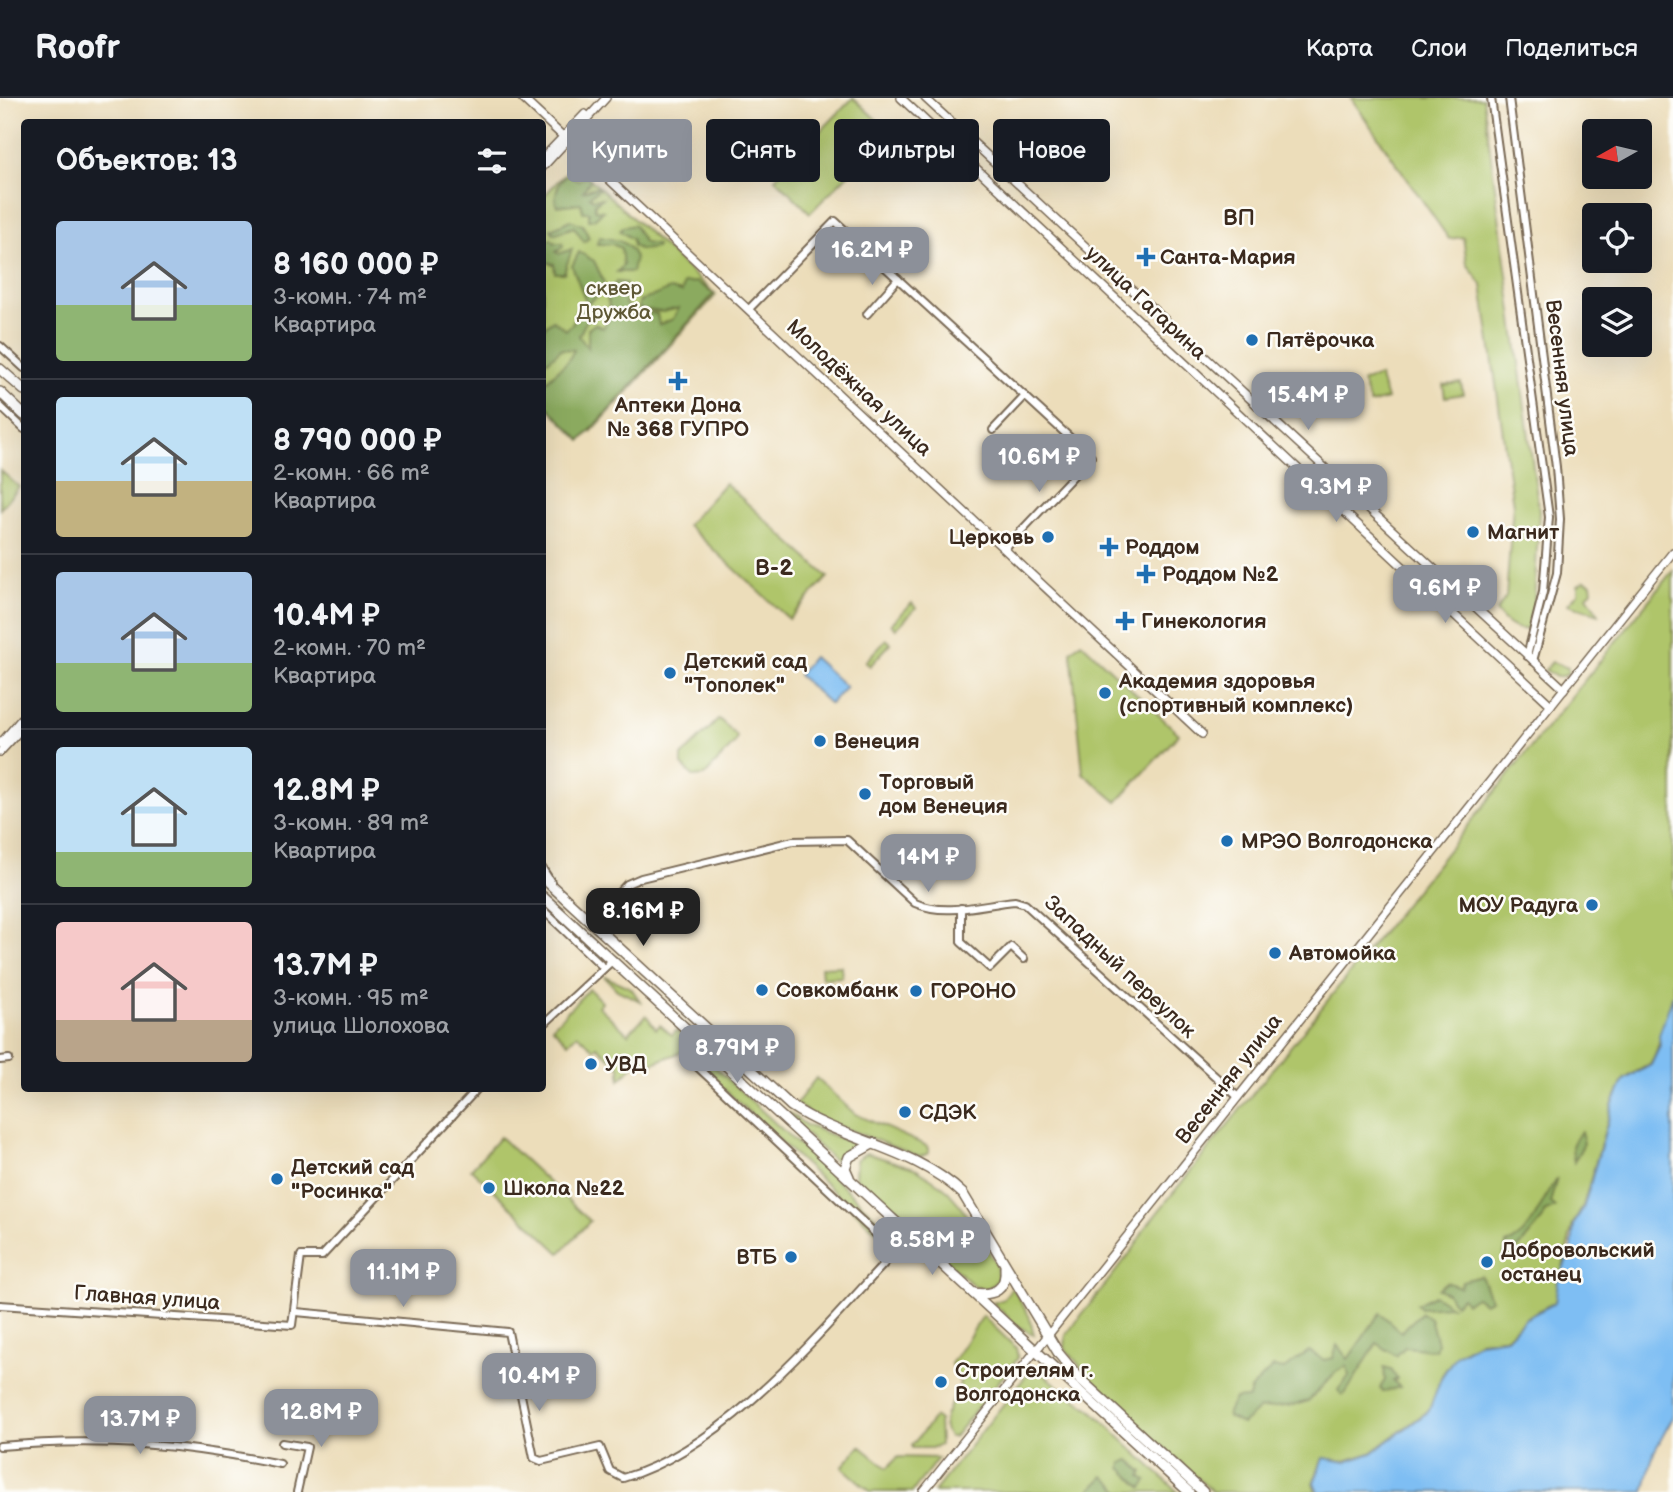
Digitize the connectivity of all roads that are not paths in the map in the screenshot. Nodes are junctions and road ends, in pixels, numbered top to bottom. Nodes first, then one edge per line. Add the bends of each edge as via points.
1 (522, 98) edge
2 (600, 98) edge
3 (606, 98) edge
4 (901, 98) edge
5 (925, 98) edge
6 (1491, 98) edge
7 (1509, 98) edge
8 (545, 119) edge
9 (546, 120) edge
10 (566, 138) junction
11 (546, 156) edge
12 (546, 163) edge
13 (898, 279) junction
14 (750, 308) junction
15 (867, 314) dead end
16 (0, 346) edge
17 (21, 365) edge
18 (0, 369) edge
19 (21, 387) edge
20 (0, 392) edge
21 (1025, 396) junction
22 (0, 406) edge
23 (21, 412) edge
24 (21, 426) edge
25 (993, 430) dead end
26 (1005, 548) junction
27 (1673, 552) edge
28 (1530, 659) junction
29 (1540, 668) junction
30 (1514, 669) junction
31 (1527, 682) junction
32 (1564, 689) junction
33 (1551, 705) junction
34 (21, 720) edge
35 (21, 729) edge
36 (1202, 734) dead end
37 (0, 744) edge
38 (0, 752) edge
39 (546, 874) edge
40 (546, 880) edge
41 (554, 887) junction
42 (546, 900) edge
43 (961, 908) junction
44 (546, 913) edge
45 (592, 921) junction
46 (1024, 958) dead end
47 (613, 960) junction
48 (604, 968) junction
49 (546, 1022) edge
50 (701, 1043) junction
51 (9, 1059) dead end
52 (0, 1060) edge
53 (474, 1092) edge
54 (1238, 1097) junction
55 (874, 1143) junction
56 (850, 1181) junction
57 (896, 1224) junction
58 (923, 1249) junction
59 (895, 1252) junction
60 (1005, 1263) junction
61 (971, 1293) junction
62 (0, 1305) edge
63 (296, 1312) junction
64 (1049, 1333) junction
65 (1035, 1351) junction
66 (282, 1443) dead end
67 (0, 1446) edge
68 (280, 1464) dead end
69 (297, 1492) edge
70 (923, 1492) edge
71 (1189, 1492) edge
72 (1203, 1492) edge

1 - 8 street, Молодёжная улица
2 - 10 street
3 - 10 street
4 - 30 street, улица Гагарина
5 - 28 street, улица Гагарина
6 - 28 street, Весенняя улица via 1549,517 1544,592
7 - 28 street, Весенняя улица via 1560,519 1554,594
9 - 10 street, Молодёжная улица
10 - 11 street
10 - 12 street
10 - 14 street, Молодёжная улица
13 - 14 street via 835,221
13 - 15 street
13 - 21 street
14 - 26 street, Молодёжная улица
16 - 17 street
18 - 19 main road
20 - 23 main road
21 - 25 street
21 - 26 street via 1091,457
22 - 24 street
26 - 36 street, Молодёжная улица
27 - 32 street, Весенняя улица
28 - 29 street, улица Гагарина
28 - 30 street
29 - 31 street
29 - 32 street, улица Гагарина
30 - 31 street, улица Гагарина
31 - 33 street, улица Гагарина
32 - 33 street, Весенняя улица
33 - 54 street, Весенняя улица
34 - 37 street
35 - 38 street
39 - 41 street
40 - 41 main road
41 - 45 main road
42 - 47 main road
43 - 45 street, Западный переулок via 928,909 915,903 847,840 807,839 641,878 627,884
43 - 46 street via 961,942 990,968 1011,947
43 - 54 street, Западный переулок via 1015,901 1025,904
44 - 48 street
45 - 55 main road via 790,1106 812,1120
47 - 48 street
47 - 50 main road
48 - 49 street
50 - 56 main road
50 - 59 street via 687,1056
51 - 52 street
53 - 63 street via 322,1256 301,1256
54 - 64 street, Весенняя улица
55 - 56 main road via 849,1157 845,1168
55 - 60 main road via 946,1177 963,1194
56 - 57 main road
57 - 58 main road
57 - 59 street
58 - 59 street
58 - 61 main road
59 - 63 street via 779,1376 713,1433 623,1478 610,1471 600,1447 541,1461 534,1458 508,1332
60 - 61 main road via 1000,1290
60 - 64 main road
61 - 65 main road
62 - 63 street, Главная улица via 292,1325
64 - 65 street, Весенняя улица
64 - 72 main road via 1080,1379
65 - 70 street, Весенняя улица
65 - 71 main road
66 - 69 street via 307,1447
67 - 68 street via 154,1443

